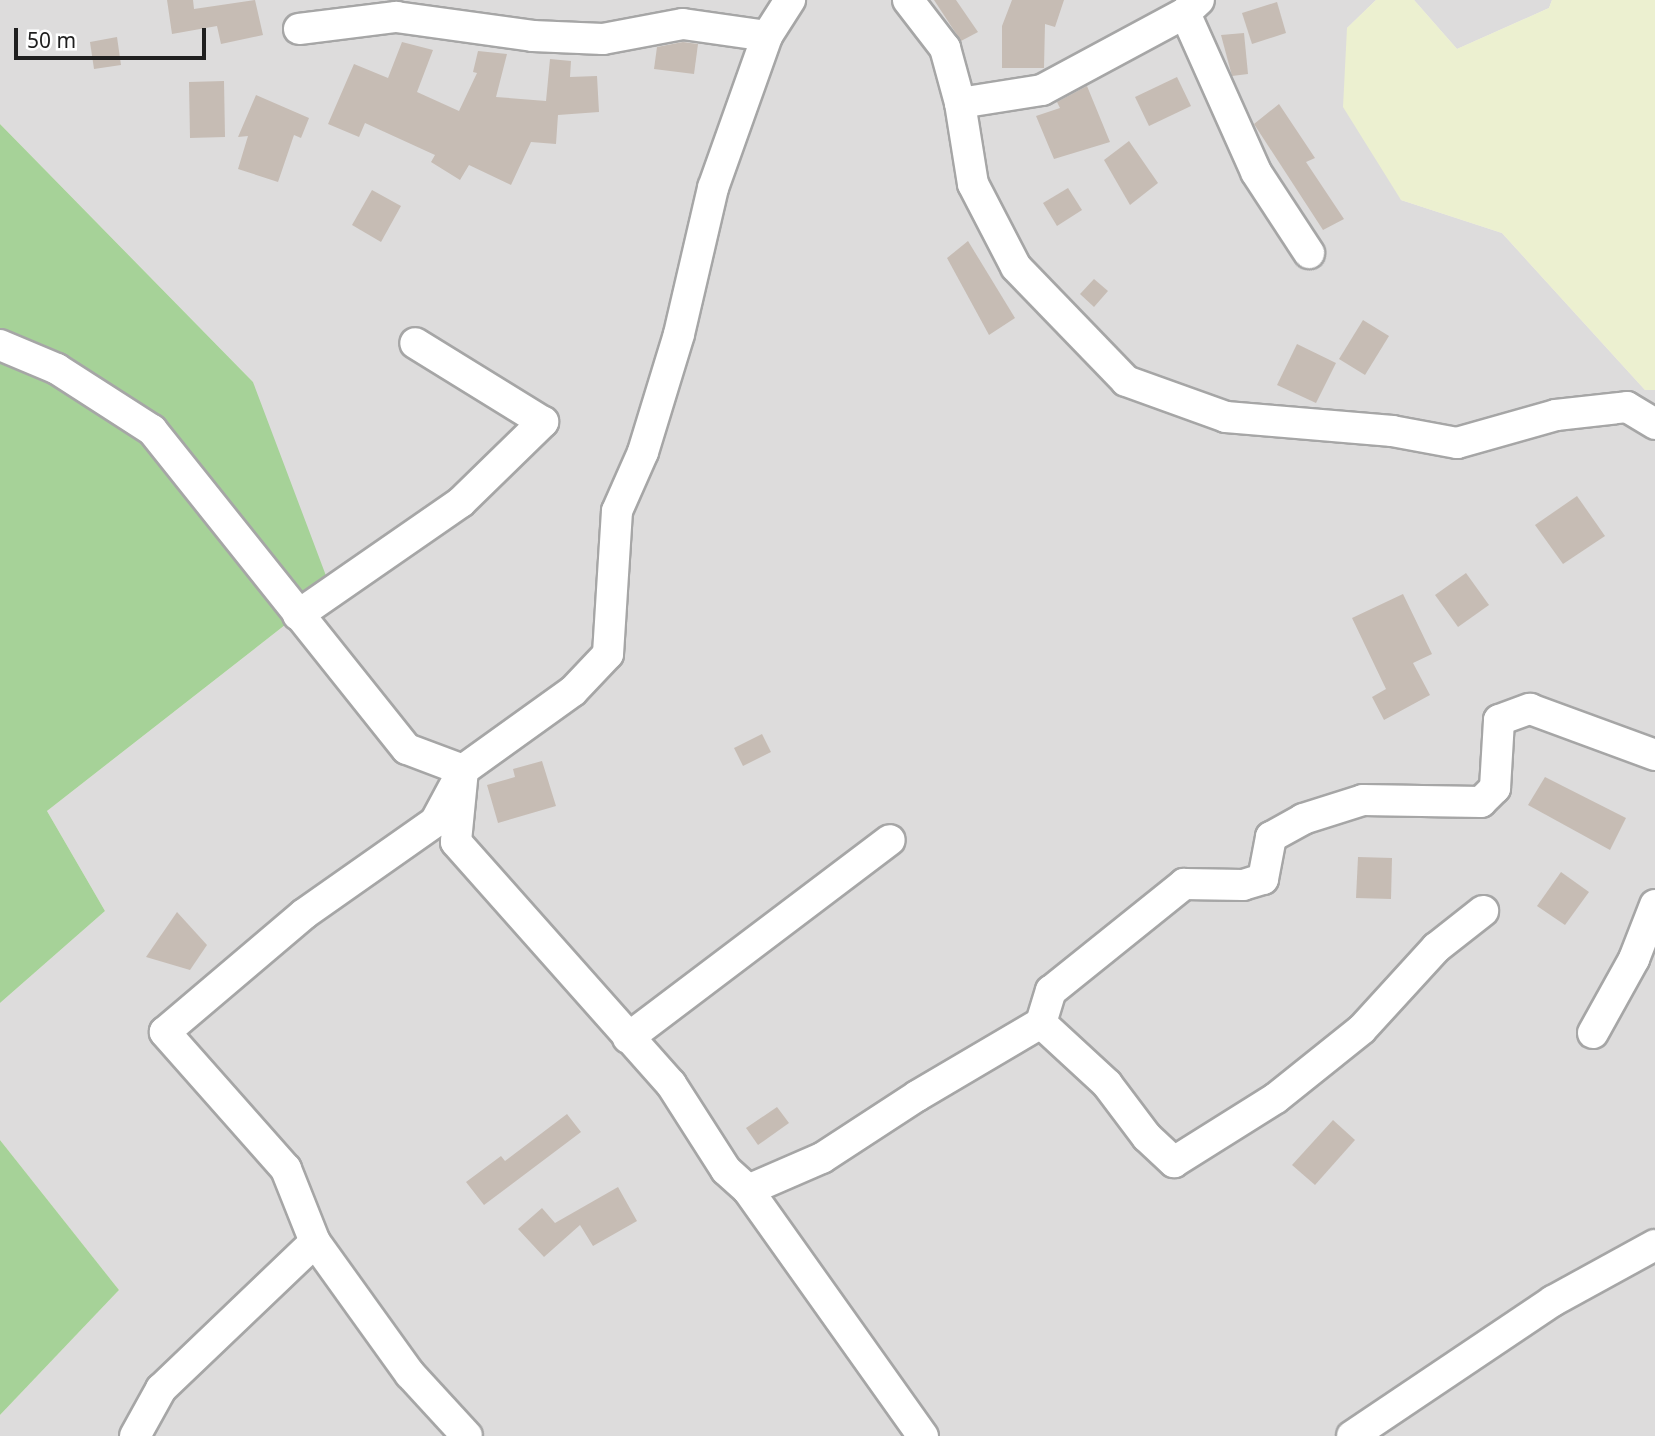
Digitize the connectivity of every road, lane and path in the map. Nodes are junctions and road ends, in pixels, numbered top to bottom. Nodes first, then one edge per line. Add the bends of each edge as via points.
1 (790, 0) edge
2 (908, 0) edge
3 (1192, 7) edge
4 (299, 29) dead end
5 (767, 36) junction
6 (960, 103) junction
7 (1309, 253) dead end
8 (415, 343) dead end
9 (0, 345) edge
10 (1655, 425) edge
11 (298, 615) junction
12 (1655, 755) edge
13 (463, 770) junction
14 (890, 840) dead end
15 (1655, 905) edge
16 (1483, 911) dead end
17 (1041, 1023) junction
18 (1593, 1033) dead end
19 (628, 1038) junction
20 (748, 1190) junction
21 (315, 1242) junction
22 (1655, 1245) edge
23 (135, 1436) edge
24 (467, 1436) edge
25 (923, 1436) edge
26 (1354, 1436) edge

1 - 5 street
2 - 6 street via 945,48
3 - 6 street via 1042,90
3 - 7 street via 1256,172
4 - 5 street via 396,17 533,36 603,39 683,24
5 - 13 street via 713,188 680,334 643,452 617,511 608,654 573,691
6 - 10 street via 973,184 1016,267 1126,382 1226,417 1392,432 1457,443 1556,415 1627,407
8 - 11 street via 543,422 461,502
9 - 11 street via 57,369 152,430
11 - 13 street via 407,749
12 - 17 street via 1530,709 1499,720 1495,788 1481,802 1363,800 1303,819 1272,837 1263,879 1243,885 1184,884 1051,991
13 - 19 street via 456,842
13 - 21 street via 435,822 304,914 165,1032 286,1169
14 - 19 street
15 - 18 street via 1634,960
16 - 17 street via 1436,948 1362,1029 1276,1098 1174,1162 1147,1137 1107,1084
17 - 20 street via 822,1158
19 - 20 street via 671,1084 726,1170
20 - 25 street
21 - 23 street via 161,1389
21 - 24 street via 410,1374
22 - 26 street via 1553,1301

